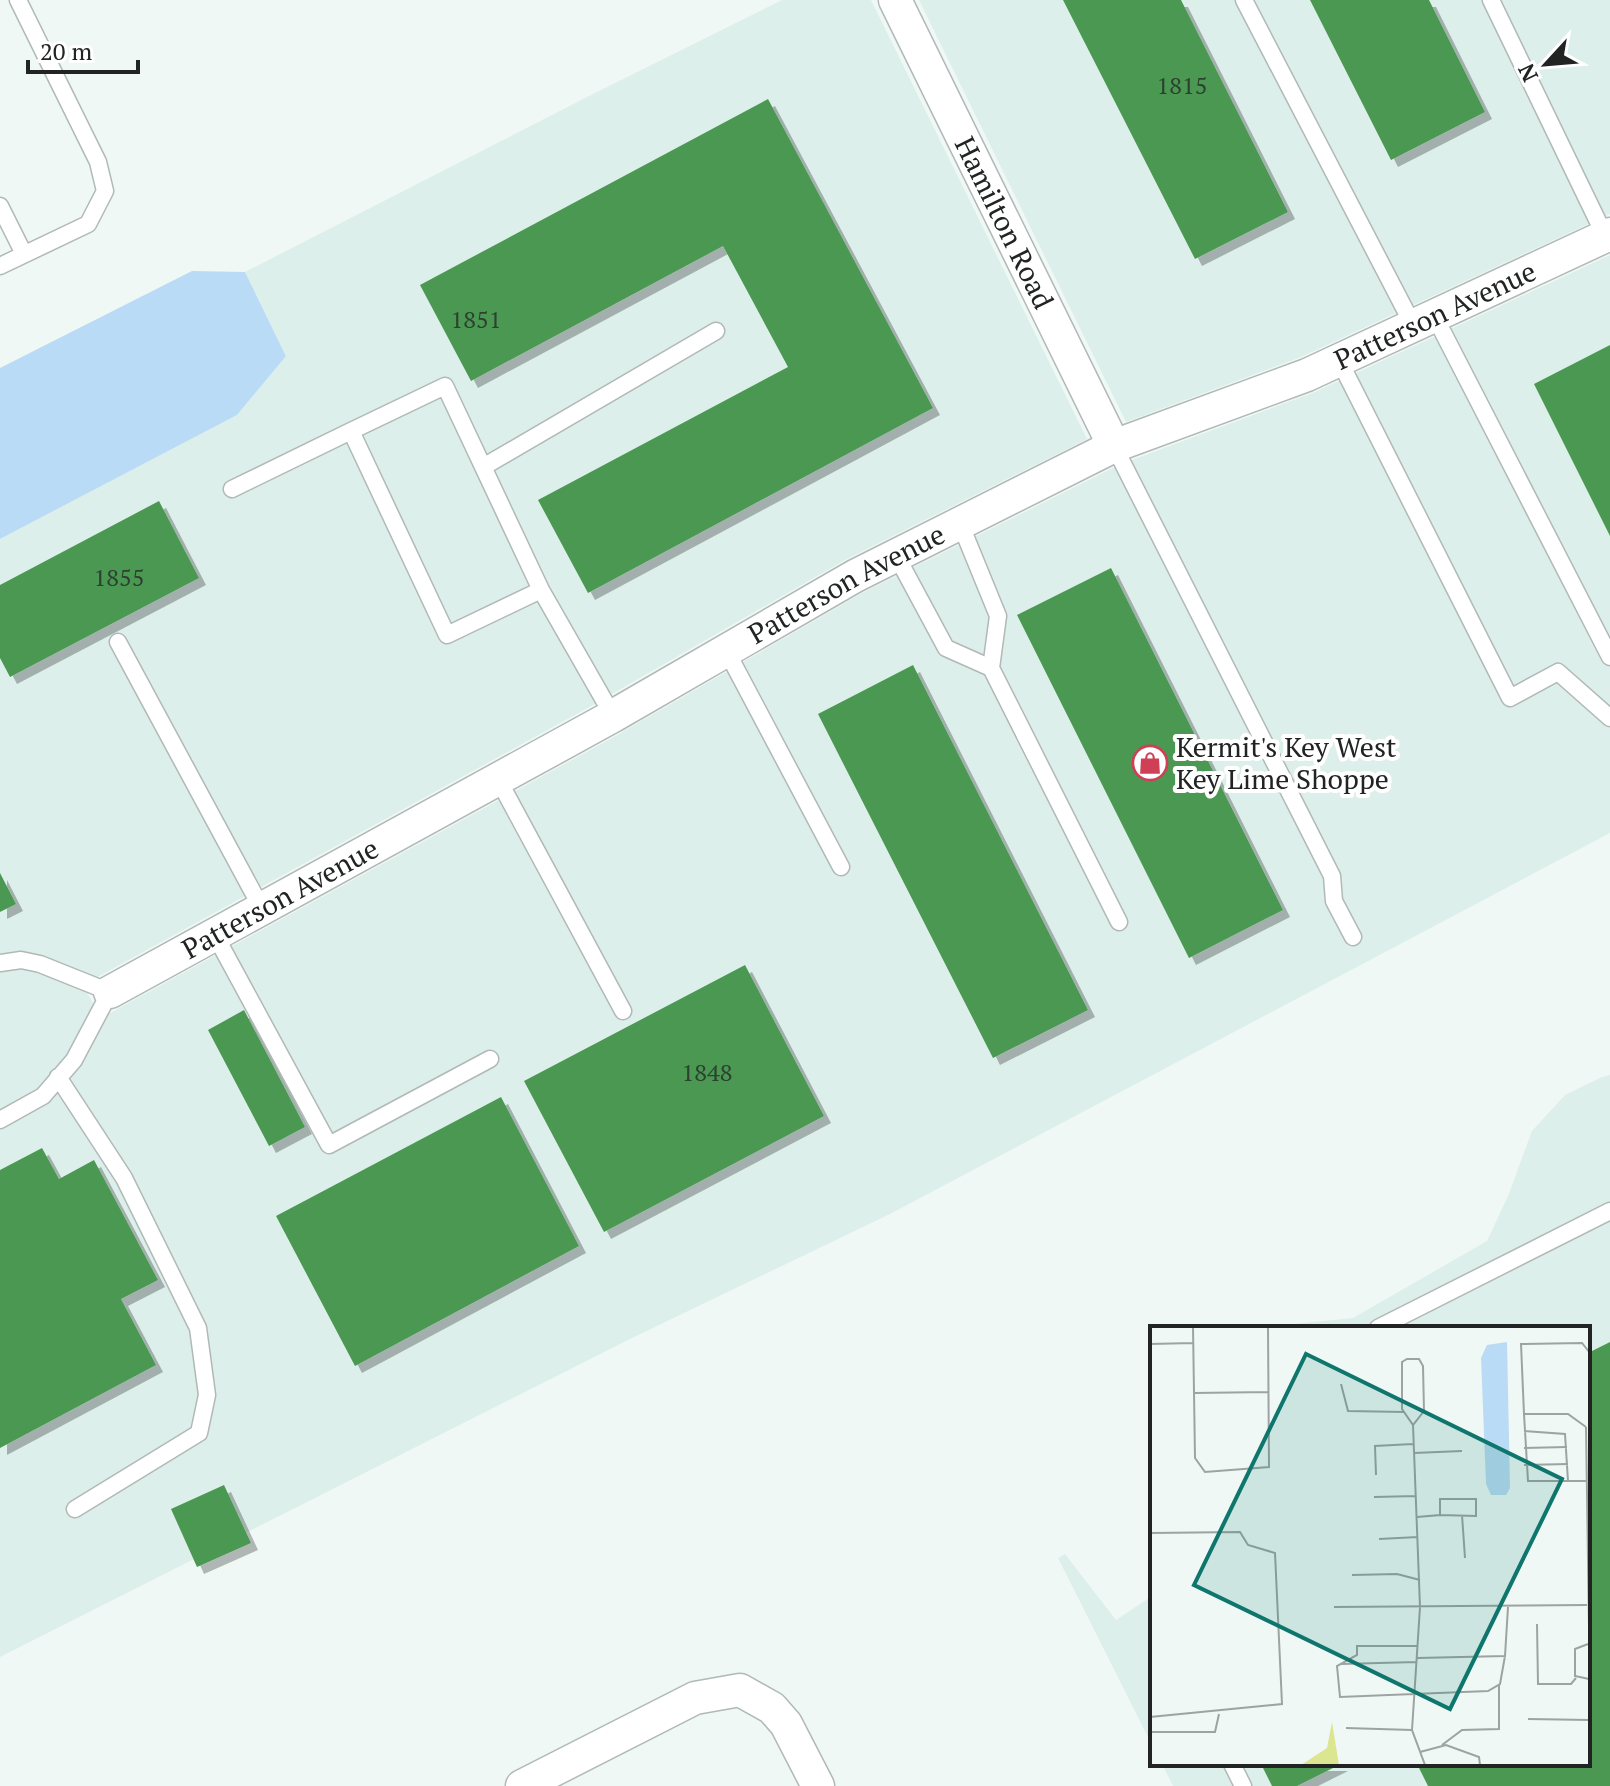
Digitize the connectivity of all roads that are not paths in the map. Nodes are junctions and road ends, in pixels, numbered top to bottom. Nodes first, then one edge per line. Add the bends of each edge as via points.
1 (18, 0) edge
2 (895, 0) edge
3 (1244, 0) edge
4 (1491, 0) edge
5 (0, 206) edge
6 (1608, 236) edge
7 (24, 254) junction
8 (0, 266) edge
9 (1424, 320) junction
10 (716, 331) dead end
11 (1339, 360) junction
12 (351, 431) junction
13 (1114, 446) junction
14 (483, 467) junction
15 (232, 489) dead end
16 (960, 523) junction
17 (896, 555) junction
18 (541, 590) junction
19 (118, 642) dead end
20 (726, 650) junction
21 (1610, 657) edge
22 (991, 668) junction
23 (613, 716) junction
24 (1610, 718) edge
25 (498, 779) junction
26 (841, 867) dead end
27 (262, 909) junction
28 (1119, 922) dead end
29 (215, 935) junction
30 (1353, 937) dead end
31 (0, 963) edge
32 (110, 992) junction
33 (623, 1011) dead end
34 (490, 1059) dead end
35 (58, 1077) junction
36 (0, 1120) edge
37 (1610, 1211) edge
38 (1382, 1326) edge
39 (75, 1509) dead end
40 (1233, 1766) edge
41 (522, 1786) edge
42 (818, 1786) edge
43 (1243, 1786) edge

1 - 7 lane via 98,162 105,191 88,224
2 - 13 street, Hamilton Road
3 - 9 lane
4 - 6 lane
5 - 7 lane
6 - 9 street, Patterson Avenue
7 - 8 lane
9 - 11 street, Patterson Avenue
9 - 21 lane
10 - 14 lane
11 - 13 street, Patterson Avenue
11 - 24 lane via 1510,698 1558,672
12 - 14 lane via 445,386
12 - 15 lane
12 - 18 lane via 447,635
13 - 16 street, Patterson Avenue
13 - 30 lane via 1332,876 1334,901
14 - 18 lane
16 - 17 street, Patterson Avenue
16 - 22 lane via 998,616
17 - 20 street, Patterson Avenue
17 - 22 lane via 946,648
18 - 23 lane
19 - 27 lane
20 - 23 street, Patterson Avenue
20 - 26 lane
22 - 28 lane
23 - 25 street, Patterson Avenue
25 - 27 street, Patterson Avenue
25 - 33 lane
27 - 29 street, Patterson Avenue
29 - 32 street, Patterson Avenue
29 - 34 lane via 329,1145
31 - 32 lane via 44,965
32 - 35 lane via 74,1060
35 - 36 lane via 43,1096
35 - 39 lane via 124,1178 198,1328 207,1395 199,1433
37 - 38 lane
40 - 43 lane
41 - 42 street via 695,1698 740,1690 772,1708 786,1724

